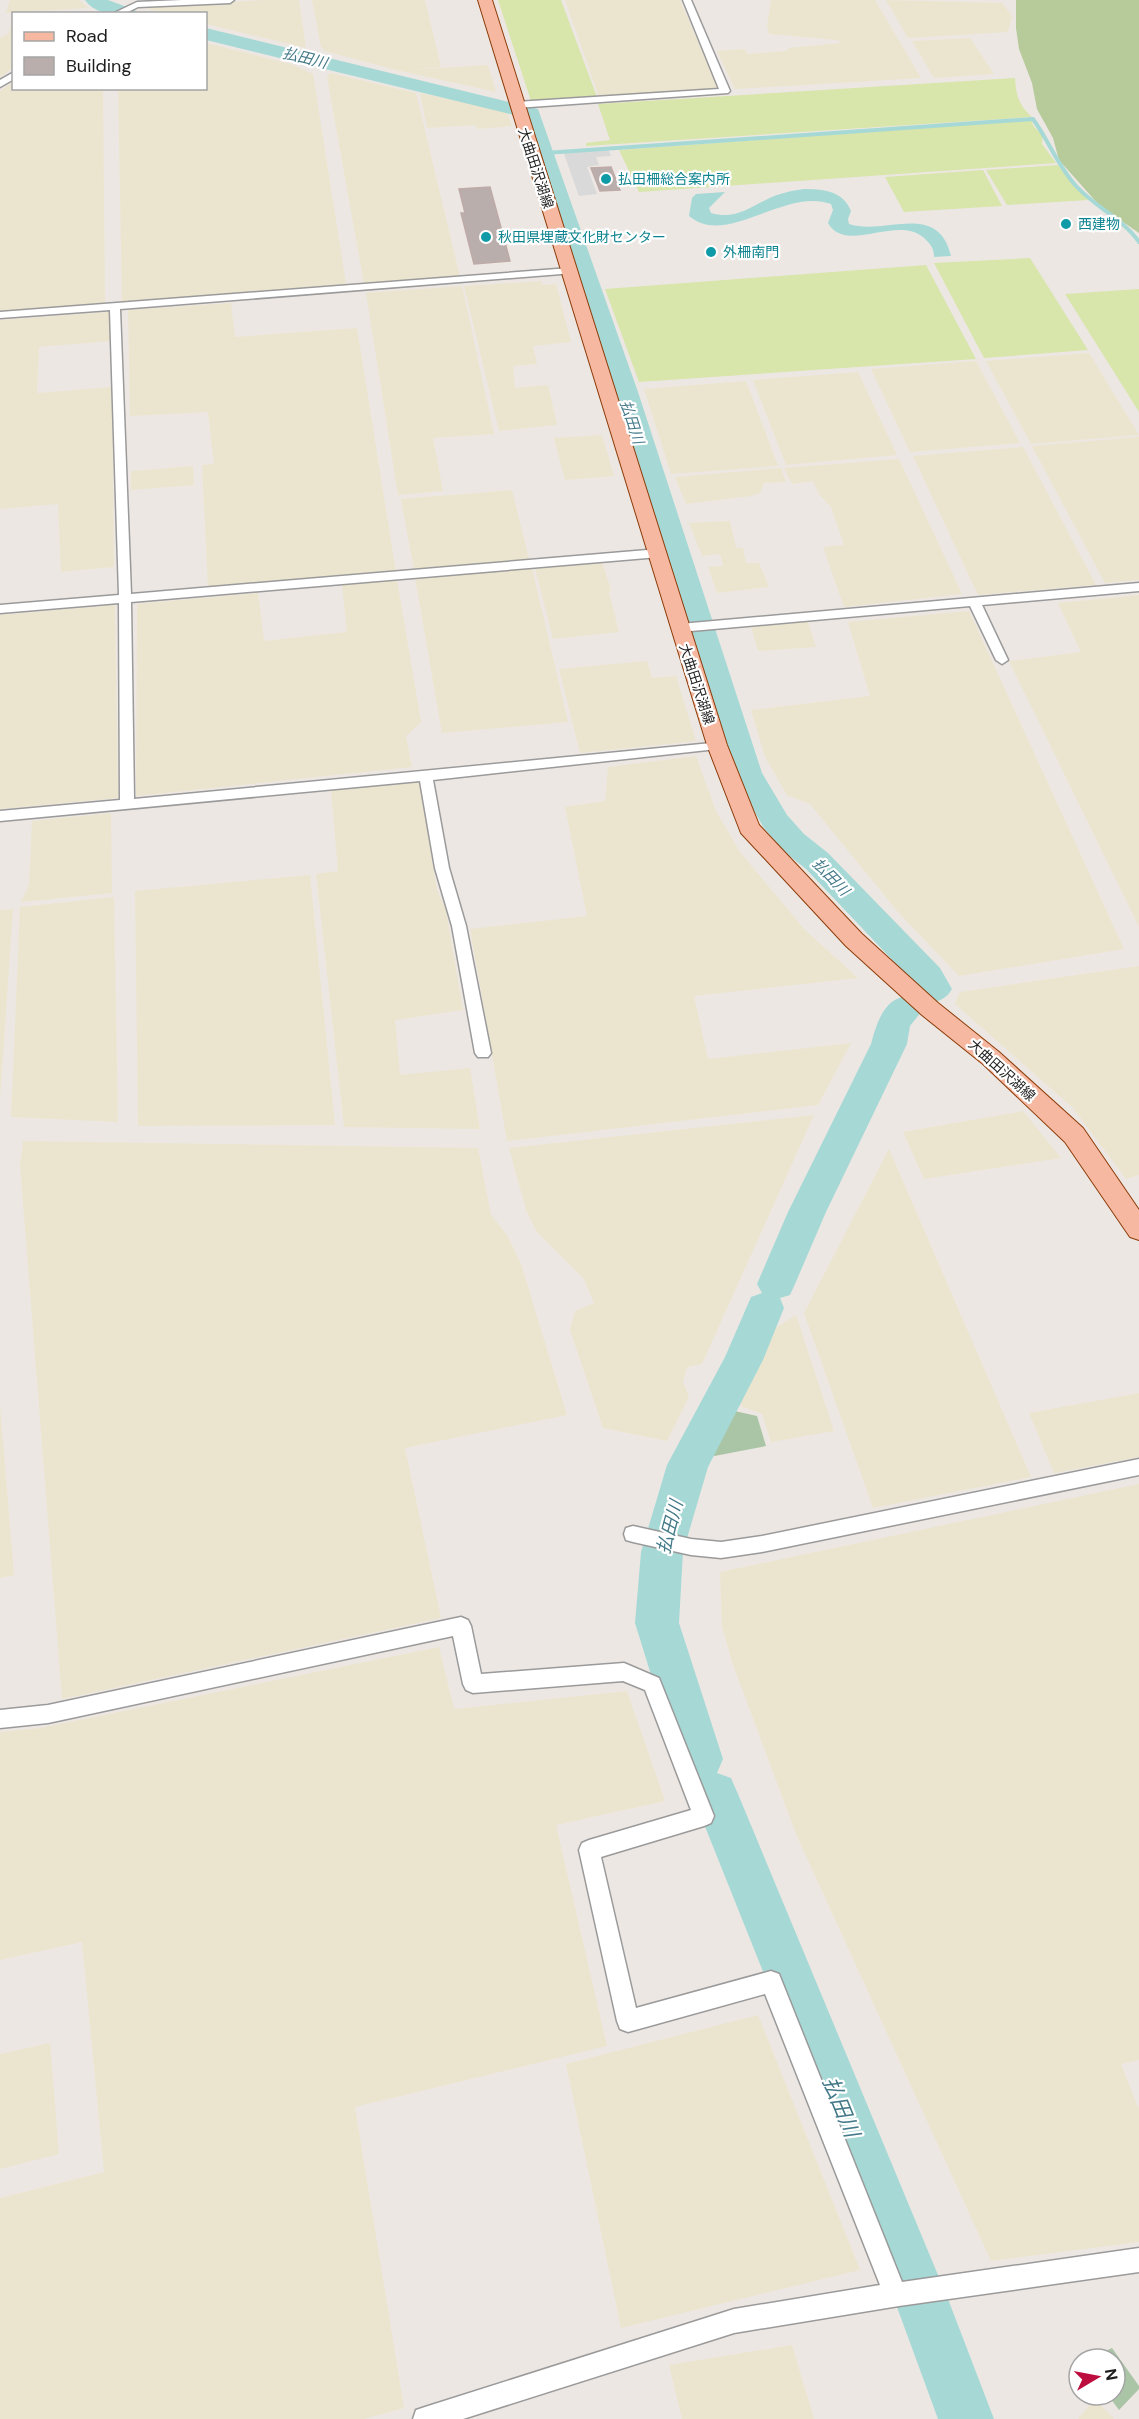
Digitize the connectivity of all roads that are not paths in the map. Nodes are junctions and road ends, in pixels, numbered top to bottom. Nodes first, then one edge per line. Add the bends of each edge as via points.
1 (122, 0) edge
2 (230, 0) edge
3 (485, 0) edge
4 (687, 0) edge
5 (132, 7) junction
6 (121, 12) edge
7 (516, 107) junction
8 (570, 271) junction
9 (115, 306) junction
10 (0, 315) edge
11 (659, 553) junction
12 (1139, 587) edge
13 (124, 600) junction
14 (974, 601) junction
15 (0, 609) edge
16 (680, 628) junction
17 (1002, 660) dead end
18 (717, 745) junction
19 (426, 776) junction
20 (128, 804) junction
21 (0, 816) edge
22 (483, 1053) dead end
23 (1139, 1230) edge
24 (1139, 1467) edge
25 (633, 1534) dead end
26 (0, 1719) edge
27 (1139, 2260) edge
28 (897, 2294) junction
29 (425, 2419) edge

1 - 5 street
2 - 5 street
3 - 7 main road, 大曲田沢湖線
4 - 7 street via 725,91
5 - 6 street
7 - 8 main road, 大曲田沢湖線
8 - 9 street
8 - 11 main road, 大曲田沢湖線
9 - 10 street
9 - 13 street
11 - 13 street
11 - 16 main road, 大曲田沢湖線
12 - 14 street
13 - 15 street
13 - 20 street
14 - 16 street
14 - 17 street
16 - 18 main road, 大曲田沢湖線
18 - 19 street
18 - 23 main road, 大曲田沢湖線 via 749,828 854,940 930,1009 992,1058 1074,1135
19 - 20 street
19 - 22 street
20 - 21 street
24 - 25 street via 721,1550
26 - 28 street via 48,1714 461,1626 473,1684 624,1672 652,1684 704,1816 589,1850 628,2021 771,1983
27 - 28 street
28 - 29 street via 734,2321

